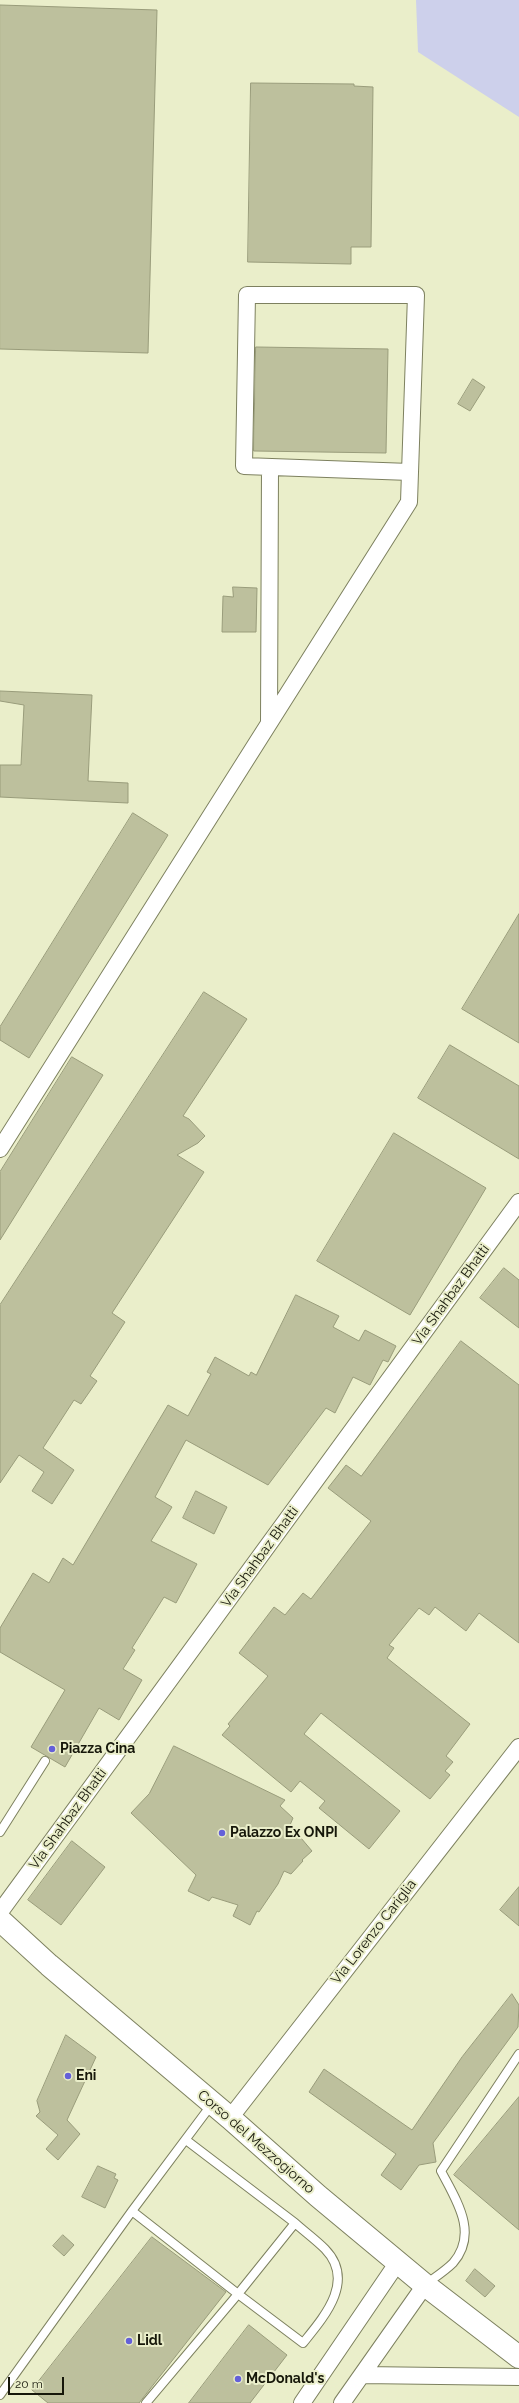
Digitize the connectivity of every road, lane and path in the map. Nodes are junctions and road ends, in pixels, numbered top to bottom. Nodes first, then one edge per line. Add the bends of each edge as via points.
1 (270, 467) junction
2 (410, 472) junction
3 (269, 723) junction
4 (0, 1149) edge
5 (519, 1202) edge
6 (519, 1747) edge
7 (44, 1761) dead end
8 (0, 1832) edge
9 (0, 1912) edge
10 (0, 1920) edge
11 (519, 2054) edge
12 (213, 2104) junction
13 (230, 2118) junction
14 (186, 2140) junction
15 (132, 2212) junction
16 (295, 2223) junction
17 (398, 2262) junction
18 (425, 2285) junction
19 (238, 2294) junction
20 (519, 2357) edge
21 (362, 2375) junction
22 (519, 2377) edge
23 (0, 2395) edge
24 (146, 2403) edge
25 (302, 2403) edge
26 (342, 2403) edge

1 - 2 street
1 - 2 street via 244,466 246,295 416,295
1 - 3 street
2 - 3 street via 409,502
3 - 4 street
5 - 9 street, Via Shahbaz Bhatti
6 - 13 street, Via Lorenzo Cariglia
7 - 8 lane
10 - 12 main road, Corso del Mezzogiorno via 48,1965
11 - 18 lane via 441,2171 463,2212 465,2241 453,2263
12 - 13 main road, Corso del Mezzogiorno
12 - 14 lane
13 - 17 main road, Corso del Mezzogiorno
14 - 15 lane
14 - 16 lane
15 - 19 lane
15 - 23 lane
16 - 19 lane
16 - 19 lane via 326,2250 333,2261 339,2281 337,2294 303,2343
17 - 18 main road, Corso del Mezzogiorno
17 - 25 street
18 - 20 main road, Corso del Mezzogiorno
18 - 21 street
19 - 24 lane
21 - 22 street
21 - 26 street

